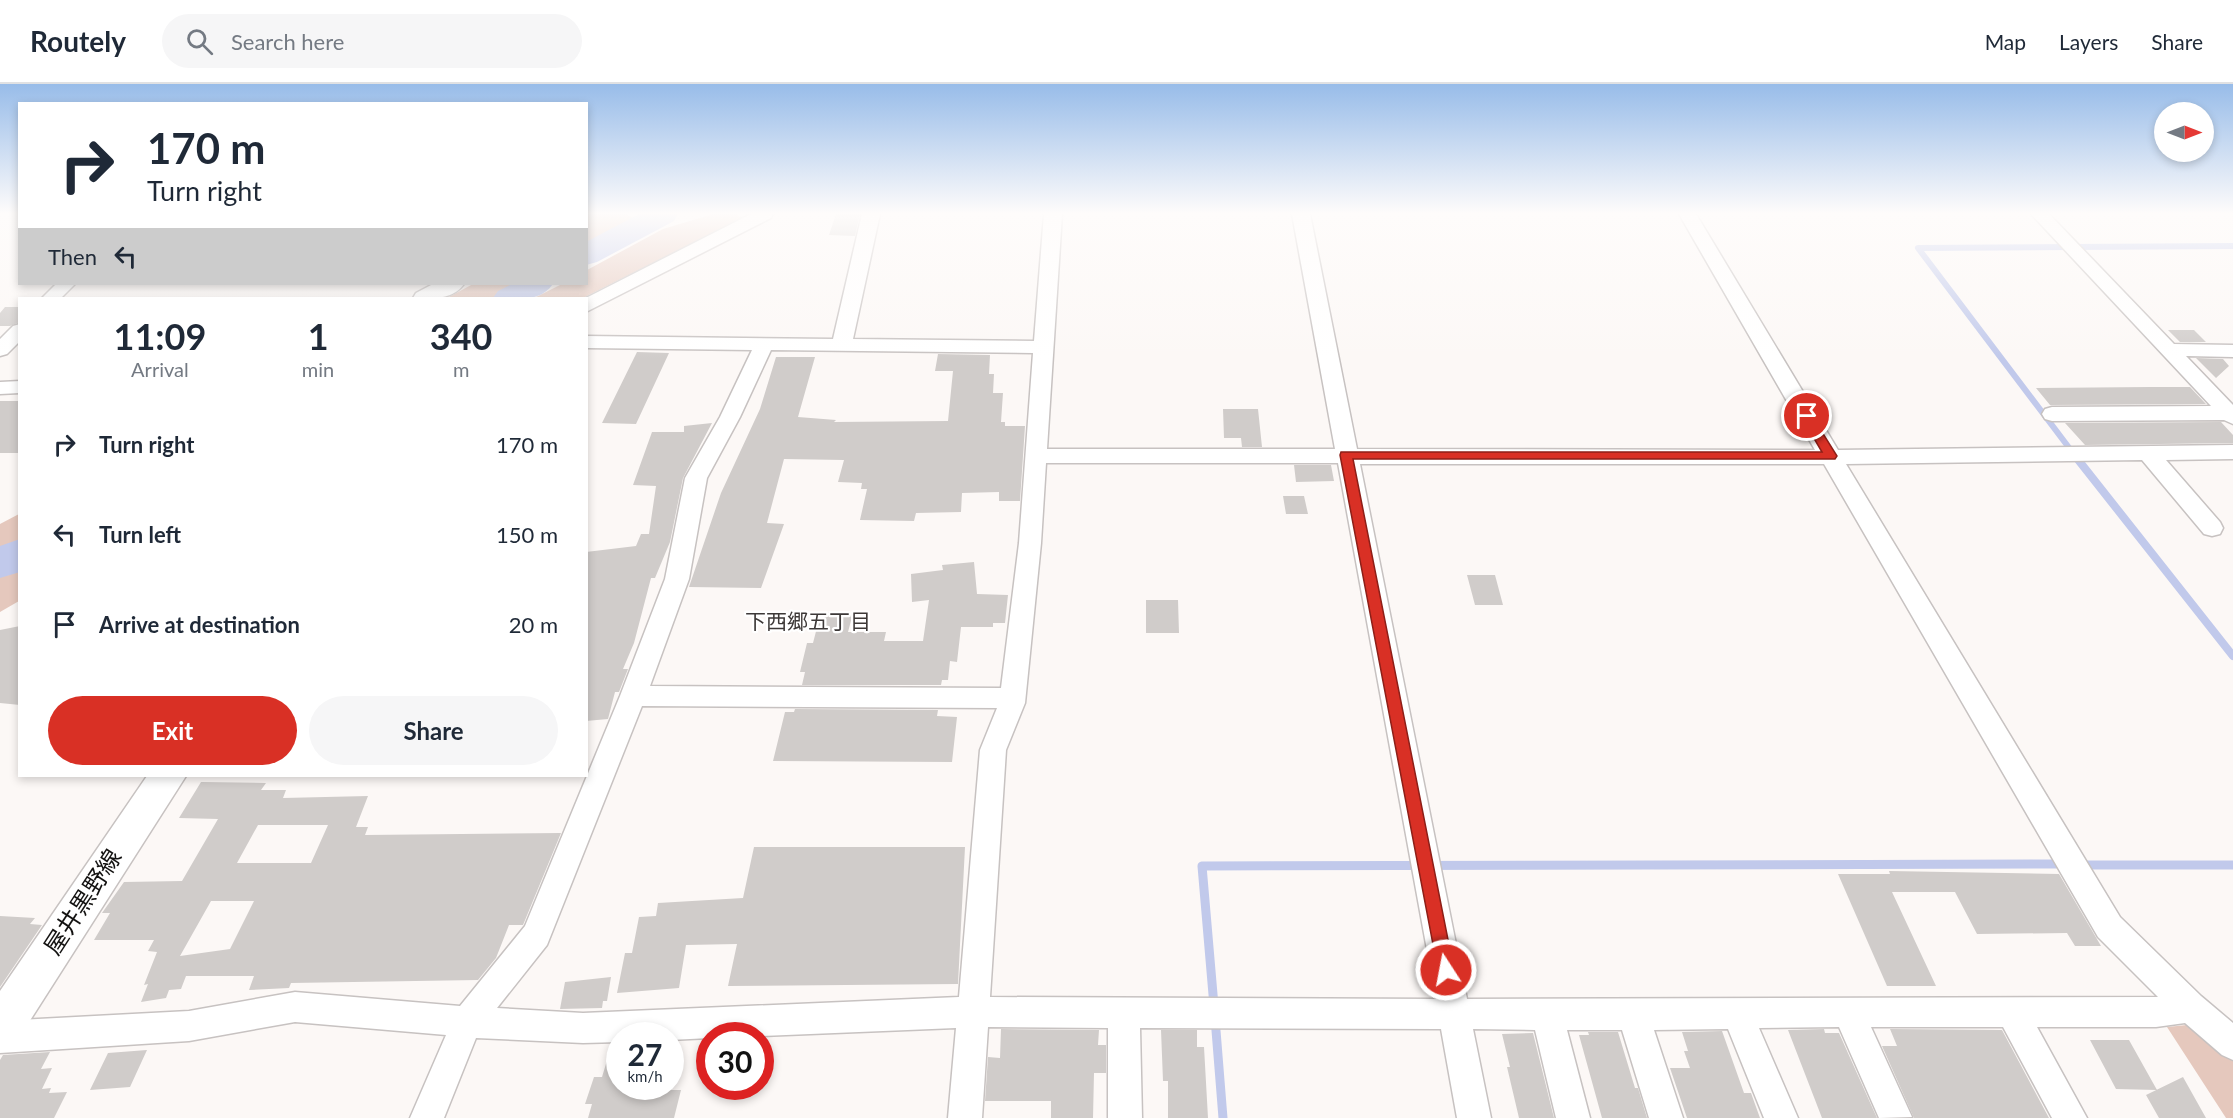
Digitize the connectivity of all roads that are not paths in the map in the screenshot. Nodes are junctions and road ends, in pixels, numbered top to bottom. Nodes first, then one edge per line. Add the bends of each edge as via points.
1 (671, 262) edge
2 (860, 262) edge
3 (1050, 262) edge
4 (1310, 262) edge
5 (1716, 262) edge
6 (2085, 262) edge
7 (65, 285) edge
8 (449, 285) edge
9 (52, 297) edge
10 (427, 297) edge
11 (588, 305) edge
12 (18, 332) edge
13 (588, 342) edge
14 (842, 343) junction
15 (764, 344) junction
16 (1045, 347) junction
17 (0, 350) edge
18 (2170, 350) junction
19 (2233, 351) edge
20 (18, 387) edge
21 (0, 388) edge
22 (2052, 414) dead end
23 (2231, 415) edge
24 (2233, 452) edge
25 (2148, 453) junction
26 (1346, 455) junction
27 (1037, 456) junction
28 (1830, 456) junction
29 (2212, 528) dead end
30 (633, 696) junction
31 (1012, 698) junction
32 (166, 777) edge
33 (2190, 1007) junction
34 (972, 1012) junction
35 (1124, 1012) junction
36 (1848, 1012) junction
37 (2012, 1012) junction
38 (1737, 1013) junction
39 (1454, 1014) junction
40 (1547, 1014) junction
41 (1633, 1015) junction
42 (467, 1022) junction
43 (0, 1029) edge
44 (2230, 1036) edge
45 (0, 1037) edge
46 (427, 1118) edge
47 (965, 1118) edge
48 (1125, 1118) edge
49 (1474, 1118) edge
50 (1573, 1118) edge
51 (1666, 1118) edge
52 (1780, 1118) edge
53 (1895, 1118) edge
54 (2070, 1118) edge

1 - 11 street
2 - 14 street
3 - 16 street
4 - 26 street
5 - 28 street
6 - 18 street
7 - 9 street
8 - 10 main road
12 - 17 street
13 - 15 street
14 - 15 street
14 - 16 street
15 - 30 street via 696,478 677,579
16 - 27 street
18 - 19 street
18 - 23 street
20 - 21 street
22 - 23 street
24 - 25 street
25 - 28 street
25 - 29 street
26 - 27 street
26 - 28 street
26 - 39 street
27 - 31 street
28 - 33 street via 2109,927
30 - 31 street
30 - 42 street via 536,935
31 - 34 street via 993,750
32 - 43 main road, 屋井黒野線
33 - 37 street via 2156,1012
33 - 44 street
34 - 35 street
34 - 42 street via 583,1028
34 - 47 street
35 - 39 street
35 - 48 street
36 - 37 street
36 - 38 street
36 - 53 street
37 - 54 street
38 - 41 street
38 - 52 street
39 - 40 street
39 - 49 street
40 - 41 street
40 - 50 street
41 - 51 street
42 - 45 street via 295,1007 189,1026
42 - 46 street

